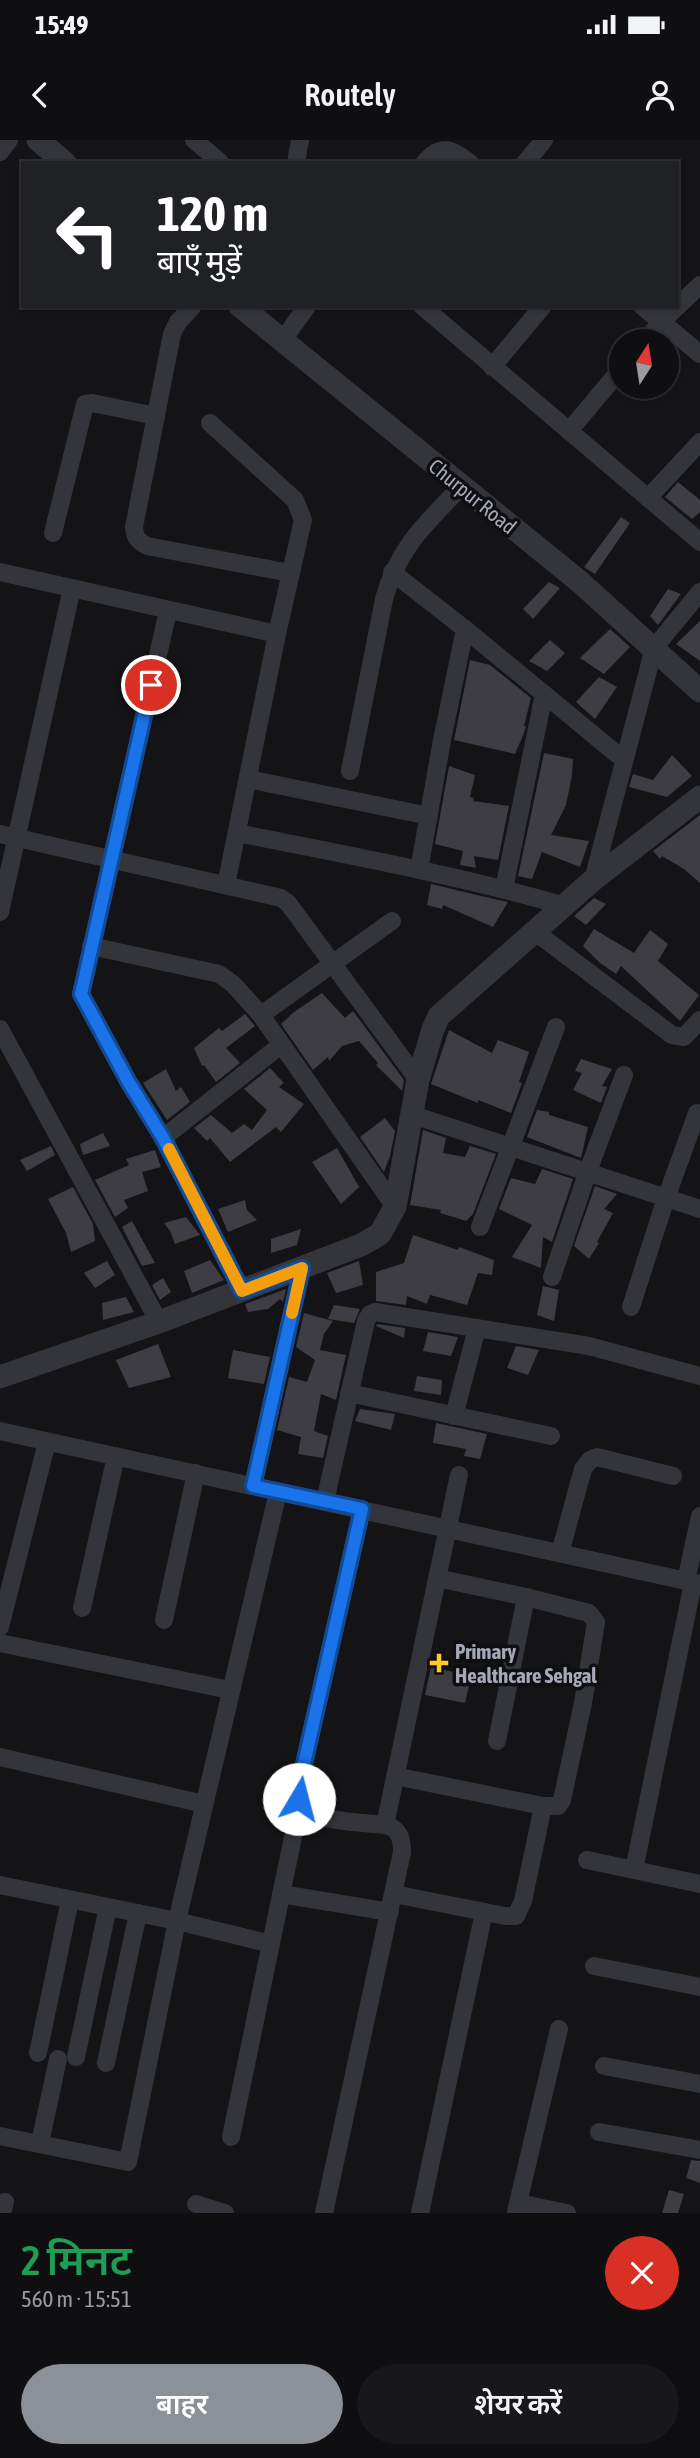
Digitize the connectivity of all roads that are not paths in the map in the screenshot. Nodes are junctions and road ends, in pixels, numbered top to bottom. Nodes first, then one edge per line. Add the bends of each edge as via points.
1 (9, 140) edge
2 (194, 140) edge
3 (544, 140) edge
4 (46, 143) edge
5 (0, 152) edge
6 (63, 161) edge
7 (219, 161) edge
8 (426, 161) edge
9 (467, 161) edge
10 (527, 161) edge
11 (700, 285) edge
12 (679, 305) edge
13 (191, 308) edge
14 (243, 308) edge
15 (306, 308) edge
16 (424, 308) edge
17 (541, 308) edge
18 (644, 308) edge
19 (676, 308) edge
20 (661, 322) junction
21 (655, 329) edge
22 (283, 340) junction
23 (700, 355) edge
24 (492, 366) junction
25 (609, 383) edge
26 (156, 416) junction
27 (210, 423) dead end
28 (569, 431) junction
29 (700, 442) edge
30 (461, 487) junction
31 (648, 498) junction
32 (53, 533) dead end
33 (700, 542) edge
34 (0, 572) edge
35 (392, 572) junction
36 (290, 573) junction
37 (72, 588) junction
38 (700, 592) edge
39 (168, 611) junction
40 (465, 629) junction
41 (277, 634) junction
42 (654, 648) junction
43 (700, 691) edge
44 (544, 694) junction
45 (624, 760) junction
46 (350, 771) dead end
47 (248, 779) junction
48 (700, 797) edge
49 (429, 816) junction
50 (237, 833) junction
51 (8, 836) edge
52 (112, 859) junction
53 (419, 870) junction
54 (593, 880) junction
55 (226, 885) junction
56 (503, 889) junction
57 (565, 906) junction
58 (0, 912) edge
59 (392, 921) dead end
60 (534, 931) junction
61 (91, 946) junction
62 (333, 964) junction
63 (261, 1015) junction
64 (700, 1020) edge
65 (556, 1027) dead end
66 (0, 1029) edge
67 (281, 1045) junction
68 (624, 1075) dead end
69 (418, 1080) junction
70 (697, 1113) dead end
71 (413, 1115) junction
72 (163, 1138) junction
73 (511, 1146) junction
74 (587, 1171) junction
75 (666, 1198) junction
76 (395, 1207) junction
77 (700, 1209) edge
78 (480, 1227) dead end
79 (302, 1268) junction
80 (552, 1278) dead end
81 (242, 1291) junction
82 (631, 1307) dead end
83 (159, 1322) junction
84 (477, 1328) junction
85 (700, 1376) edge
86 (0, 1377) edge
87 (349, 1394) junction
88 (454, 1416) junction
89 (0, 1431) edge
90 (551, 1436) dead end
91 (47, 1442) junction
92 (116, 1456) junction
93 (197, 1473) junction
94 (459, 1475) dead end
95 (673, 1476) dead end
96 (253, 1486) junction
97 (278, 1492) junction
98 (325, 1501) junction
99 (362, 1509) junction
100 (700, 1516) edge
101 (447, 1528) junction
102 (560, 1553) junction
103 (437, 1578) junction
104 (693, 1583) edge
105 (526, 1597) junction
106 (82, 1608) dead end
107 (164, 1620) dead end
108 (0, 1627) edge
109 (0, 1643) edge
110 (230, 1690) junction
111 (498, 1741) dead end
112 (0, 1757) edge
113 (395, 1776) junction
114 (204, 1804) junction
115 (543, 1806) junction
116 (385, 1825) junction
117 (293, 1837) dead end
118 (587, 1860) dead end
119 (634, 1870) junction
120 (700, 1884) edge
121 (0, 1885) edge
122 (281, 1894) junction
123 (394, 1894) junction
124 (70, 1900) junction
125 (108, 1908) junction
126 (390, 1912) junction
127 (484, 1912) junction
128 (138, 1913) junction
129 (177, 1921) junction
130 (271, 1944) junction
131 (594, 1966) dead end
132 (700, 1987) edge
133 (559, 2029) dead end
134 (38, 2053) dead end
135 (76, 2057) dead end
136 (58, 2059) dead end
137 (106, 2063) dead end
138 (604, 2066) dead end
139 (700, 2084) edge
140 (599, 2132) dead end
141 (0, 2136) edge
142 (231, 2137) dead end
143 (40, 2143) junction
144 (700, 2150) edge
145 (196, 2204) dead end
146 (517, 2208) edge
147 (225, 2213) edge
148 (324, 2213) edge
149 (421, 2213) edge
150 (567, 2213) edge

1 - 5 street
2 - 7 street
3 - 10 street
4 - 6 street
8 - 9 street via 442,150
11 - 12 street
13 - 26 street via 172,334
14 - 22 street, Churpur Road
15 - 22 street
16 - 24 street
17 - 24 street
18 - 20 street
19 - 20 street
20 - 21 street
20 - 23 street
22 - 30 street, Churpur Road
24 - 28 street
25 - 28 street
26 - 32 street via 85,404
26 - 36 street via 134,527 138,541
27 - 36 street via 295,500 303,520
28 - 31 street
29 - 31 street
30 - 35 street via 412,540
30 - 42 street, Churpur Road
31 - 33 street
34 - 37 street
35 - 40 street
35 - 46 street
36 - 41 street
37 - 39 street
37 - 51 street
38 - 42 street
39 - 41 street
39 - 52 street
40 - 44 street
40 - 49 street
41 - 47 street
42 - 43 street, Churpur Road
42 - 45 street
44 - 45 street
44 - 56 street
45 - 54 street
47 - 49 street
47 - 50 street
48 - 54 street
49 - 53 street
50 - 53 street
50 - 55 street
51 - 52 street
51 - 58 street
52 - 55 street
52 - 61 street
53 - 56 street
54 - 57 street
55 - 62 street via 284,900
56 - 57 street
57 - 60 street
59 - 62 street
60 - 64 street via 672,1035 684,1037
60 - 69 street via 439,1016
61 - 63 street via 219,974
61 - 72 street via 82,999
62 - 63 street
62 - 69 street
63 - 67 street
65 - 73 street
66 - 83 street
67 - 72 street
67 - 76 street
68 - 74 street
69 - 71 street
70 - 75 street
71 - 73 street
71 - 76 street
72 - 81 street
73 - 74 street
73 - 78 street
74 - 75 street
74 - 80 street
75 - 77 street
75 - 82 street
76 - 79 street via 386,1227 373,1239
79 - 81 street
79 - 96 street
81 - 83 street
83 - 86 street
84 - 85 street via 589,1346
84 - 87 street via 375,1312 366,1321
84 - 88 street
87 - 88 street
87 - 98 street
88 - 90 street
89 - 91 street
91 - 92 street
91 - 108 street
92 - 93 street
92 - 106 street
93 - 96 street
93 - 107 street
94 - 101 street
95 - 102 street via 597,1457 590,1460 583,1469
96 - 97 street
97 - 98 street
97 - 110 street
98 - 99 street
99 - 101 street
99 - 116 street via 299,1799 307,1812
100 - 104 street
101 - 102 street
101 - 103 street
102 - 104 street
103 - 105 street
103 - 113 street
104 - 119 street
105 - 111 street
105 - 115 street via 589,1614 596,1622 562,1800 558,1806
109 - 110 street
110 - 114 street
112 - 114 street
113 - 115 street
113 - 116 street
114 - 129 street
115 - 127 street via 520,1911 513,1917
116 - 123 street via 402,1840
117 - 122 street
118 - 119 street
119 - 120 street
121 - 124 street
122 - 126 street
122 - 130 street
123 - 126 street
123 - 127 street
124 - 125 street
124 - 134 street
125 - 128 street
125 - 135 street
126 - 148 street
127 - 149 street
128 - 129 street
128 - 137 street
129 - 130 street
129 - 143 street via 128,2162
130 - 142 street
131 - 132 street
133 - 146 street
136 - 143 street
138 - 139 street
140 - 144 street
141 - 143 street
145 - 147 street
146 - 150 street

